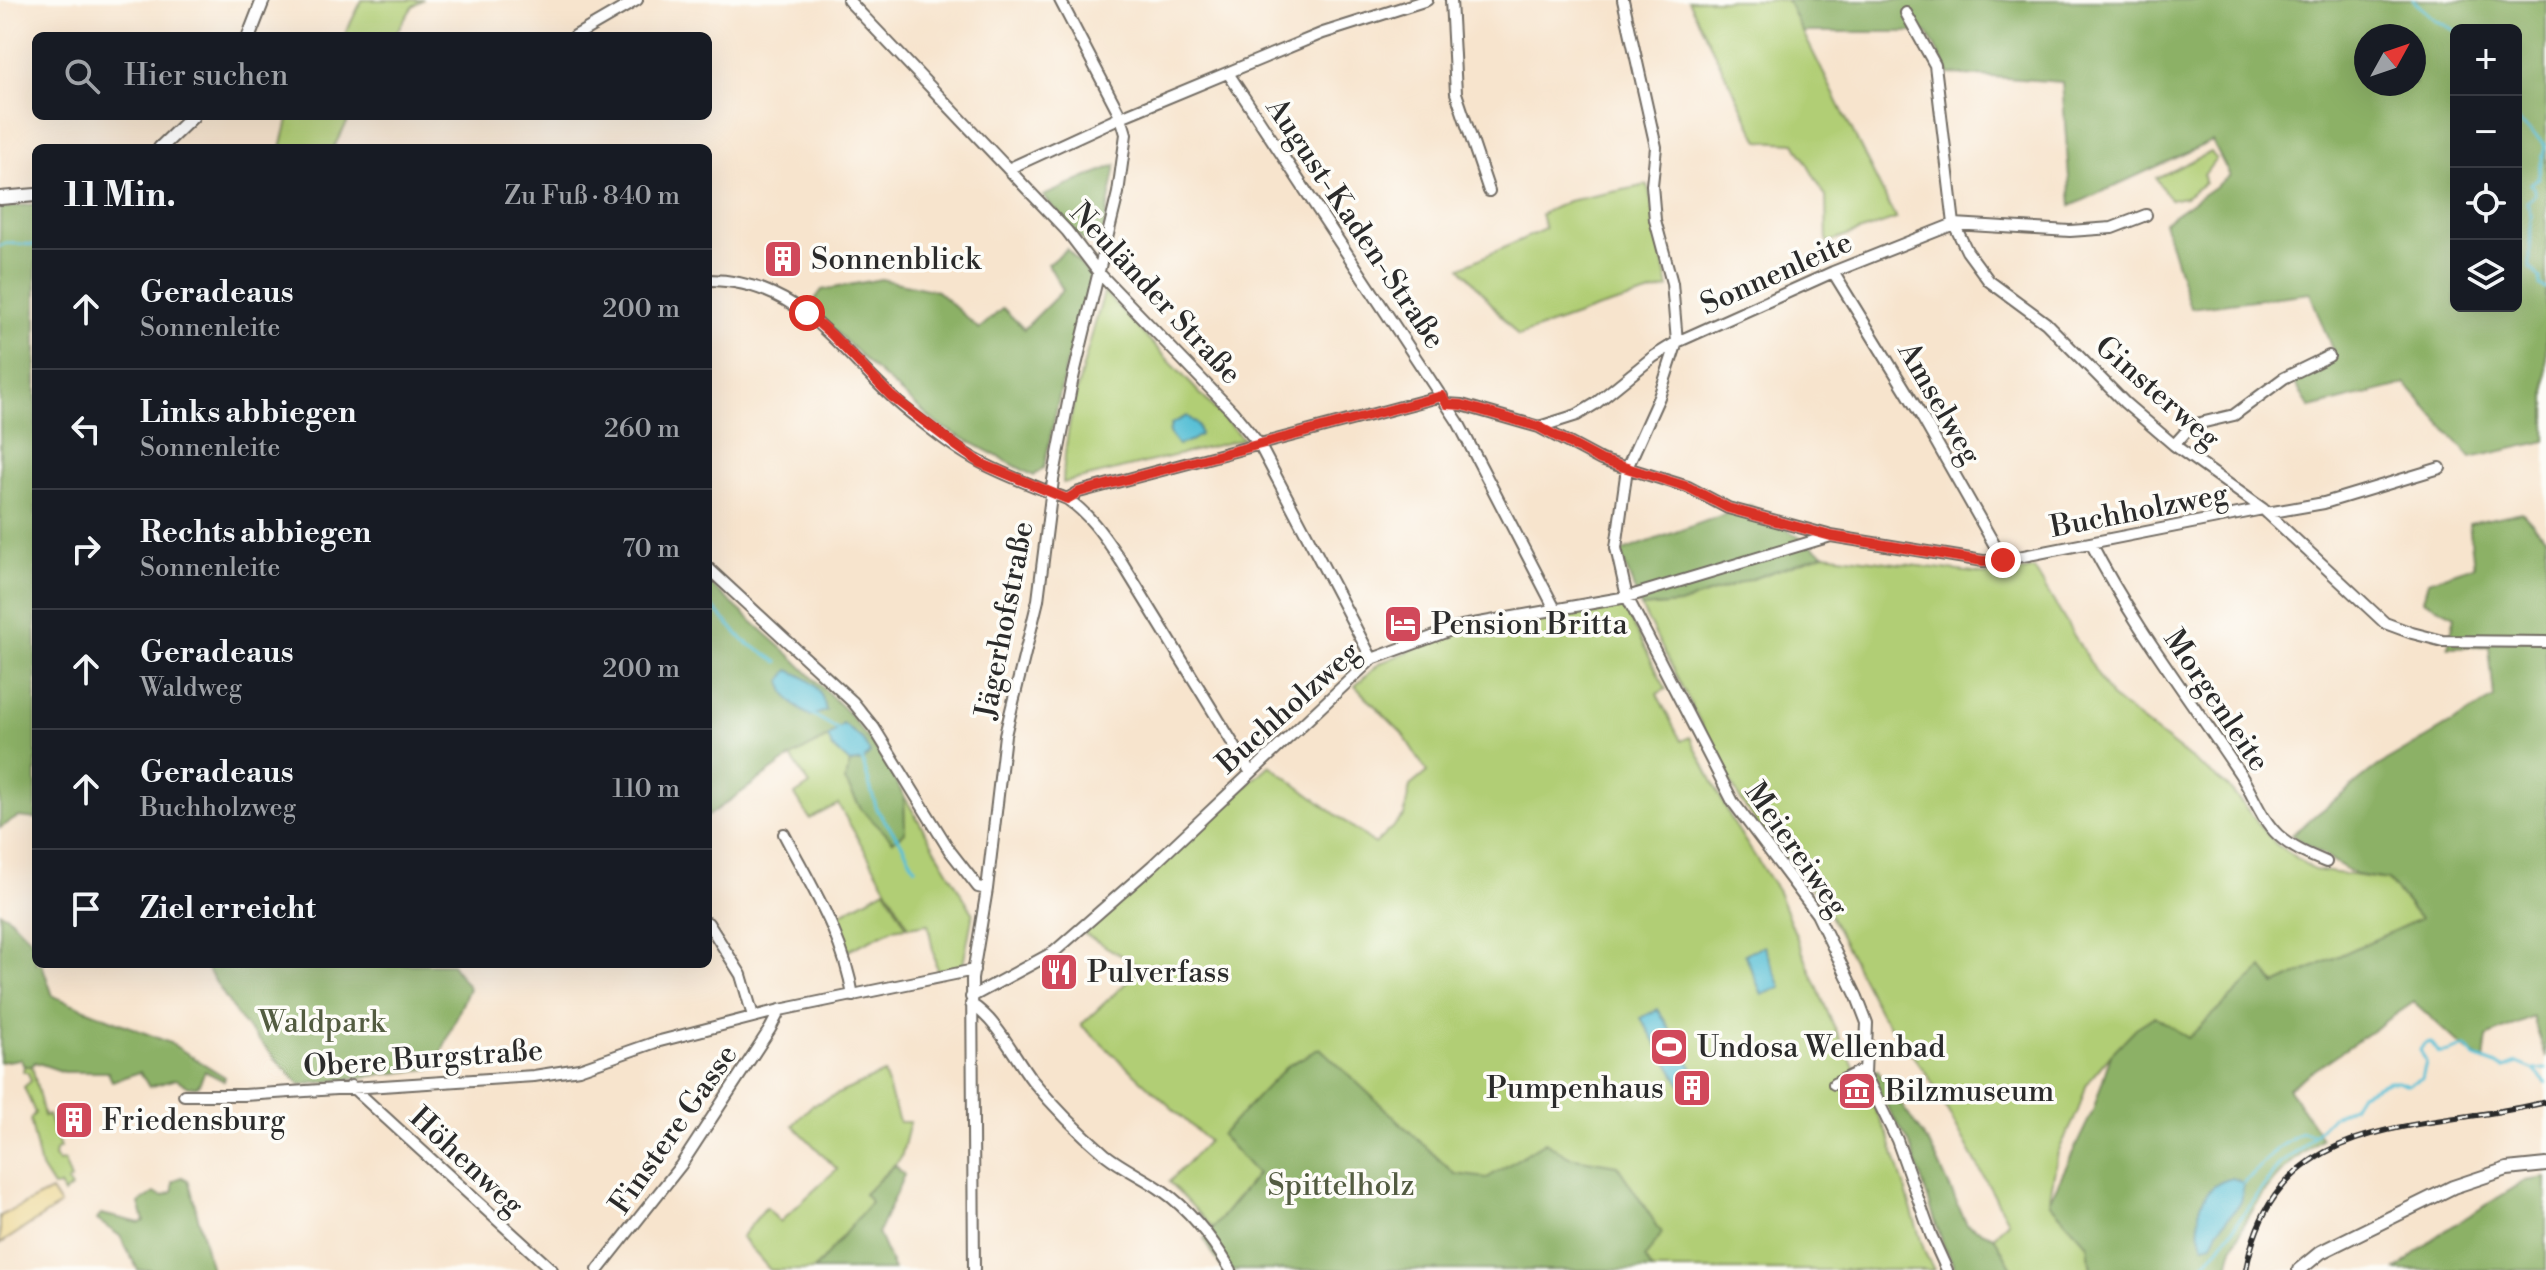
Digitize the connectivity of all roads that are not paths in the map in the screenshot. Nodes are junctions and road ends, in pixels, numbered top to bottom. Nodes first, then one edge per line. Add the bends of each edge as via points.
1 (263, 0) edge
2 (637, 0) edge
3 (848, 0) edge
4 (1060, 0) edge
5 (1427, 0) edge
6 (1451, 0) edge
7 (1623, 0) edge
8 (1906, 13) dead end
9 (251, 32) edge
10 (582, 32) edge
11 (1228, 73) junction
12 (1121, 117) junction
13 (189, 120) edge
14 (164, 144) edge
15 (1008, 169) junction
16 (1489, 191) dead end
17 (32, 195) edge
18 (0, 198) edge
19 (2146, 215) dead end
20 (1954, 224) junction
21 (1833, 272) junction
22 (1099, 273) junction
23 (712, 280) edge
24 (1677, 342) junction
25 (2329, 356) dead end
26 (1444, 400) junction
27 (1539, 427) junction
28 (1259, 444) junction
29 (2174, 445) junction
30 (1627, 468) junction
31 (2440, 468) dead end
32 (1053, 494) junction
33 (1067, 499) junction
34 (2265, 511) junction
35 (1831, 536) junction
36 (2091, 543) junction
37 (2003, 560) junction
38 (712, 572) edge
39 (1627, 597) junction
40 (1556, 611) junction
41 (2546, 642) edge
42 (1372, 659) junction
43 (1251, 773) junction
44 (784, 834) dead end
45 (2326, 862) dead end
46 (987, 889) junction
47 (712, 929) edge
48 (974, 970) junction
49 (853, 996) junction
50 (971, 1000) junction
51 (780, 1010) junction
52 (753, 1016) junction
53 (1865, 1069) junction
54 (1834, 1084) dead end
55 (351, 1086) junction
56 (184, 1095) dead end
57 (2546, 1165) edge
58 (552, 1270) edge
59 (598, 1270) edge
60 (974, 1270) edge
61 (1231, 1270) edge
62 (1947, 1270) edge
63 (2299, 1270) edge

1 - 9 street
2 - 10 street
3 - 15 street, Neuländer Straße
4 - 12 street, Jägerhofstraße
5 - 11 street via 1323,33
6 - 16 street via 1456,93
7 - 24 street via 1656,147 1655,220 1672,283
8 - 20 street, Ginsterweg via 1935,65
11 - 12 street
11 - 26 street, August-Kaden-Straße
12 - 15 street
12 - 22 street, Jägerhofstraße via 1126,134 1118,193
13 - 14 street
15 - 22 street, Neuländer Straße
17 - 18 street
19 - 20 street, Sonnenleite via 2112,228 2070,231
20 - 21 street, Sonnenleite
20 - 29 street, Ginsterweg via 1989,281 2046,323
21 - 24 street, Sonnenleite
21 - 37 street, Amselweg
22 - 28 street, Neuländer Straße
22 - 32 street, Jägerhofstraße via 1072,382
23 - 32 street via 788,300 921,420 980,463
24 - 27 street, Sonnenleite via 1595,404
24 - 30 street, Meiereiweg
25 - 29 street via 2284,378 2234,415 2192,425
26 - 27 street
26 - 28 street
26 - 40 street, August-Kaden-Straße
27 - 30 street
28 - 33 street
28 - 42 street, Neuländer Straße
29 - 34 street, Ginsterweg
30 - 35 street via 1688,487 1728,508
30 - 39 street, Meiereiweg via 1616,548
31 - 34 street, Buchholzweg via 2324,503
32 - 33 street
32 - 46 street, Jägerhofstraße via 1038,600 1005,735
33 - 43 street via 1121,561
34 - 36 street, Buchholzweg
34 - 41 street, Ginsterweg via 2385,623 2443,641
35 - 37 street, Buchholzweg
35 - 39 street, Buchholzweg
36 - 37 street, Buchholzweg
36 - 45 street, Morgenleite via 2117,594 2266,820 2279,837
38 - 46 street via 853,702 950,851 978,887
39 - 40 street, Buchholzweg
39 - 53 street, Meiereiweg via 1733,802 1817,914 1867,1023
40 - 42 street, Buchholzweg via 1462,626
42 - 43 street, Buchholzweg
43 - 50 street, Buchholzweg via 1054,952
44 - 49 street via 840,942
46 - 48 street, Jägerhofstraße
47 - 52 street via 741,975
48 - 49 street, Obere Burgstraße
48 - 50 street, Jägerhofstraße
49 - 51 street, Obere Burgstraße
50 - 60 street, Jägerhofstraße
50 - 61 street via 1073,1124 1191,1215
51 - 52 street, Obere Burgstraße
51 - 59 street, Finstere Gasse via 681,1165
52 - 55 street, Obere Burgstraße via 579,1069
53 - 54 street
53 - 62 street, Meiereiweg
55 - 56 street, Obere Burgstraße
55 - 58 street, Höhenweg
57 - 63 street via 2507,1169 2453,1187 2321,1252

